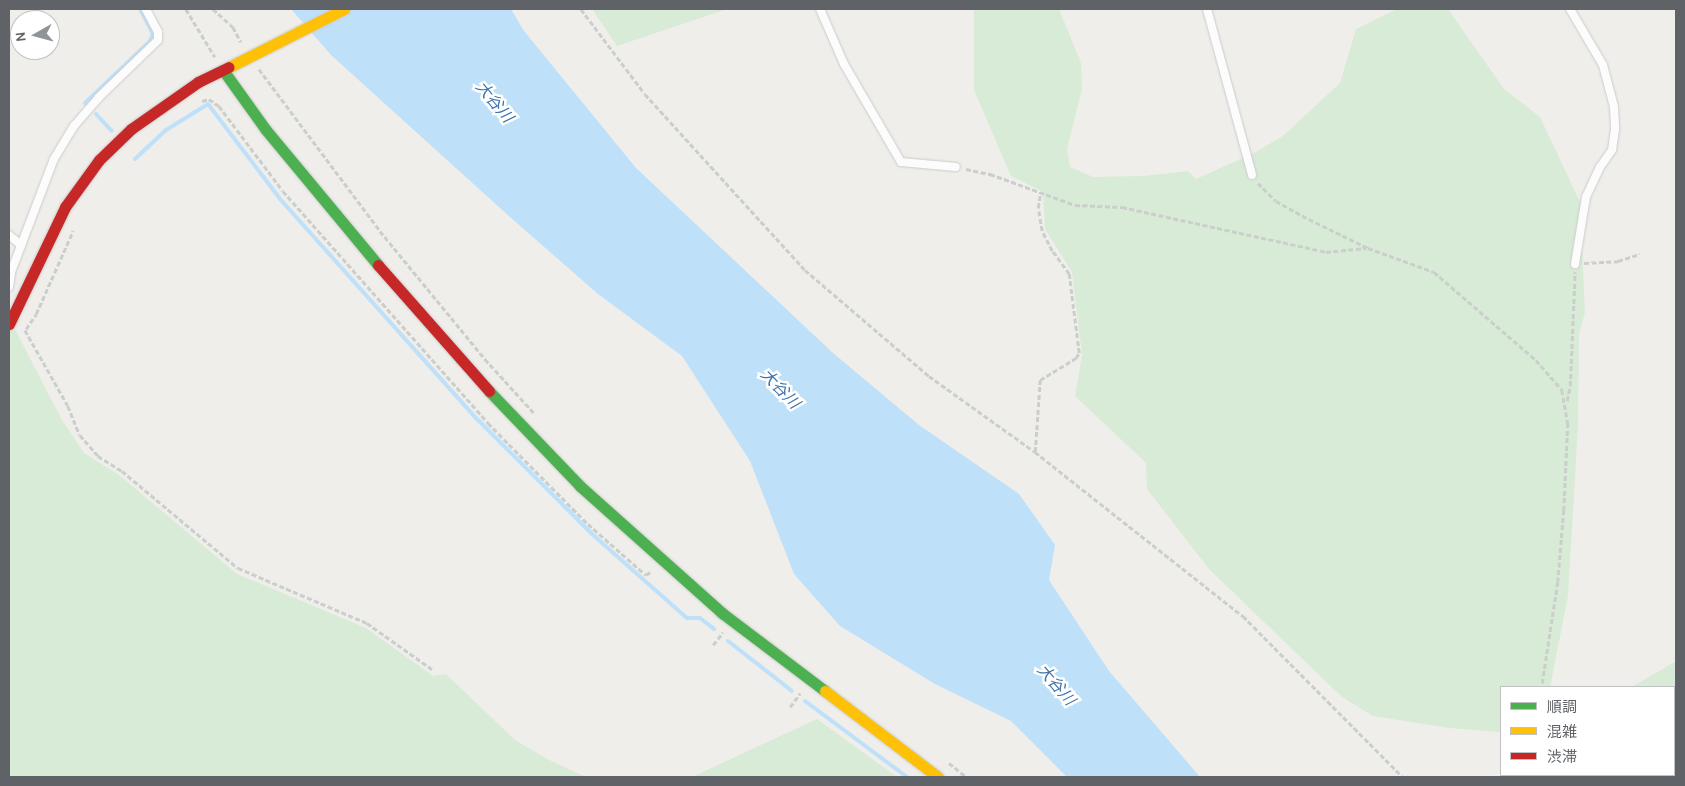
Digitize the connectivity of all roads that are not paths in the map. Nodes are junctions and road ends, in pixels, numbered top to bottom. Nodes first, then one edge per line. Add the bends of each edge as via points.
1 (146, 9) edge
2 (344, 9) edge
3 (820, 9) edge
4 (1207, 9) edge
5 (1570, 9) edge
6 (223, 70) junction
7 (956, 167) road end
8 (1252, 174) road end
9 (9, 235) edge
10 (21, 245) junction
11 (1575, 264) road end
12 (9, 288) edge
13 (16, 307) junction
14 (9, 324) edge
15 (938, 777) edge

1 - 10 lane via 158,32 158,40 74,126 54,160
2 - 6 street
3 - 7 lane via 844,64 902,162
4 - 8 lane
5 - 11 lane via 1603,65 1616,129 1612,150 1586,197
6 - 13 street via 154,110 99,160 52,229
6 - 15 street via 303,179 434,331 544,450 663,562 790,668
9 - 10 lane
10 - 12 lane
12 - 13 lane
13 - 14 street

